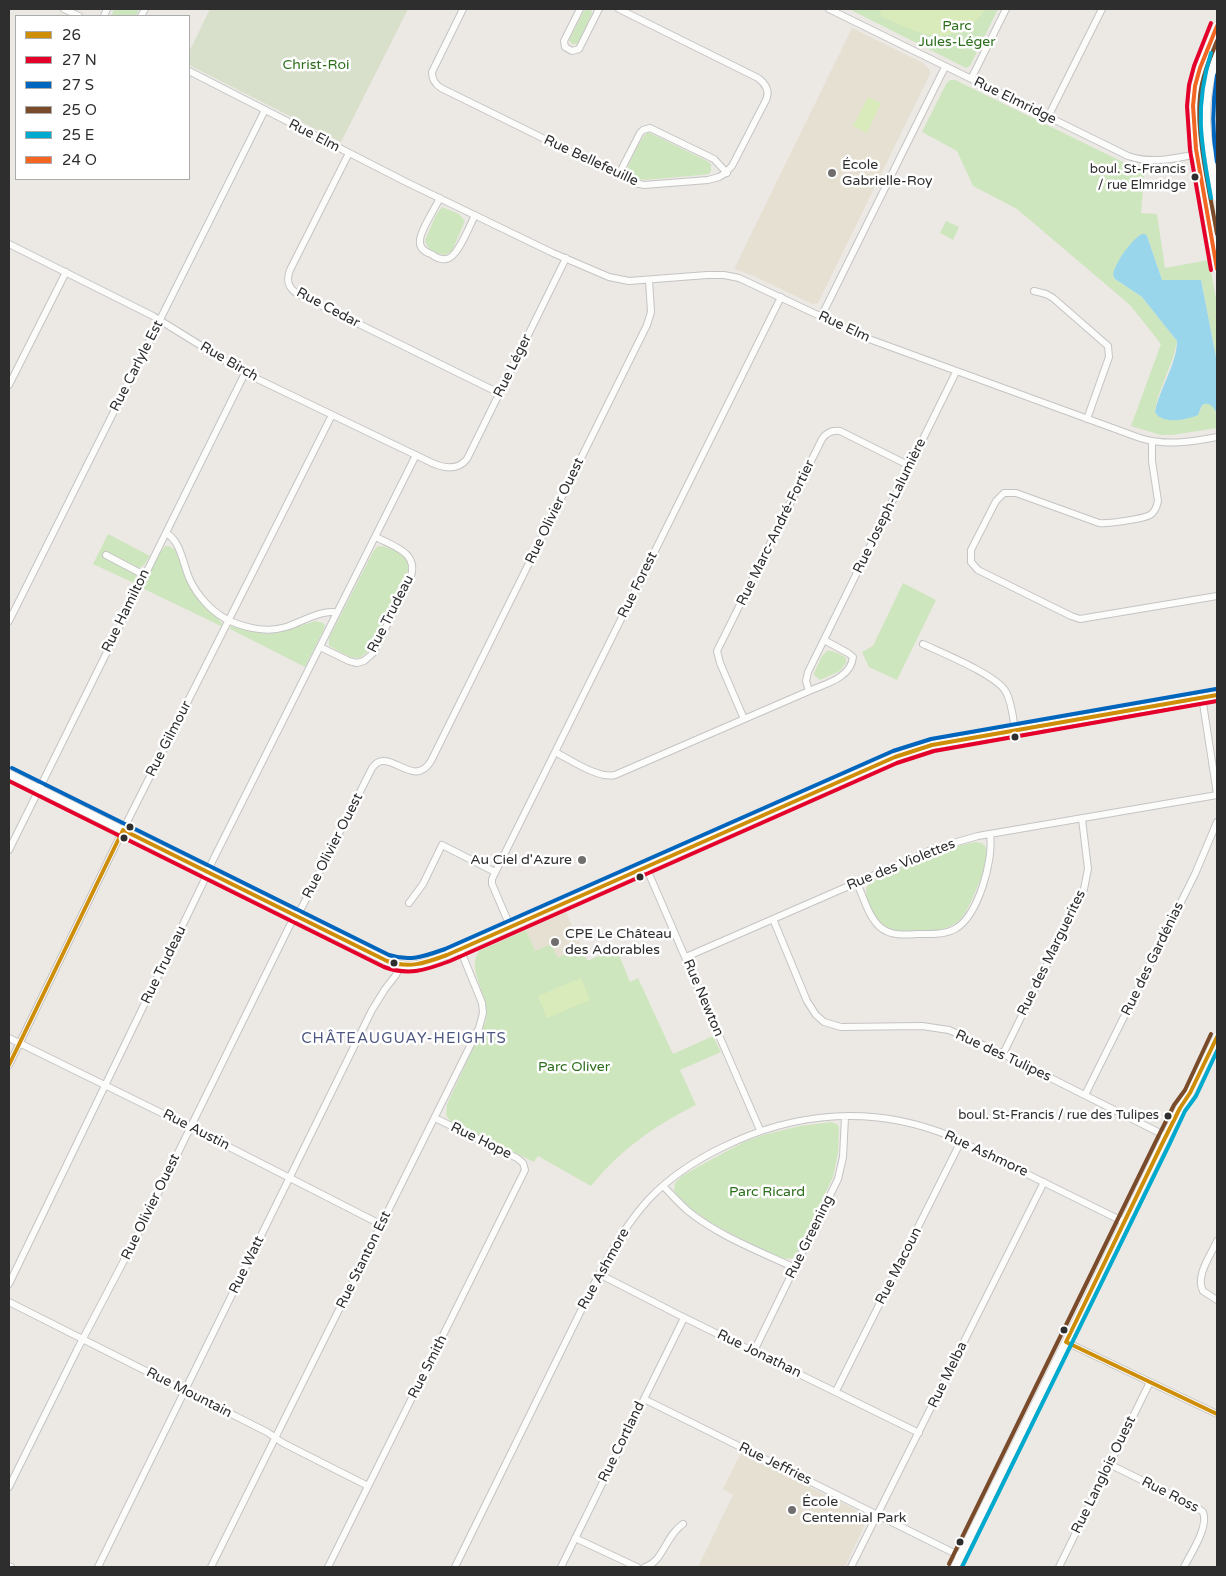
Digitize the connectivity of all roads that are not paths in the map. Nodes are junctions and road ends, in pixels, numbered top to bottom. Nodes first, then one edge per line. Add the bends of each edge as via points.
1 (64, 9) edge
2 (463, 9) edge
3 (580, 9) edge
4 (598, 9) edge
5 (618, 9) edge
6 (829, 9) edge
7 (1006, 9) edge
8 (1102, 9) edge
9 (77, 15) edge
10 (1217, 26) edge
11 (1217, 55) edge
12 (945, 67) junction
13 (190, 72) edge
14 (971, 79) junction
15 (265, 110) junction
16 (1048, 117) junction
17 (1213, 150) edge
18 (1197, 153) junction
19 (349, 154) junction
20 (727, 172) junction
21 (618, 176) junction
22 (1216, 183) edge
23 (1217, 197) edge
24 (440, 198) junction
25 (475, 215) junction
26 (9, 244) edge
27 (566, 258) junction
28 (1217, 269) edge
29 (66, 272) junction
30 (649, 280) junction
31 (1034, 291) dead end
32 (781, 297) junction
33 (821, 317) junction
34 (160, 320) junction
35 (245, 372) junction
36 (956, 372) junction
37 (9, 385) edge
38 (499, 393) junction
39 (332, 415) junction
40 (1087, 419) junction
41 (1217, 437) edge
42 (1152, 442) junction
43 (416, 455) junction
44 (910, 466) junction
45 (453, 467) joint
46 (166, 533) junction
47 (376, 537) junction
48 (106, 555) dead end
49 (144, 575) junction
50 (1217, 596) edge
51 (337, 613) junction
52 (9, 620) edge
53 (229, 620) junction
54 (824, 640) junction
55 (923, 644) dead end
56 (320, 647) junction
57 (809, 690) junction
58 (1217, 695) edge
59 (1202, 698) junction
60 (744, 718) junction
61 (1015, 730) junction
62 (555, 752) junction
63 (9, 774) edge
64 (38, 789) junction
65 (1217, 794) edge
66 (1082, 819) junction
67 (1217, 822) edge
68 (123, 830) junction
69 (990, 834) junction
70 (9, 850) edge
71 (646, 866) junction
72 (208, 872) junction
73 (495, 872) junction
74 (858, 883) junction
75 (409, 903) dead end
76 (296, 916) junction
77 (773, 919) junction
78 (510, 926) junction
79 (460, 949) junction
80 (686, 957) junction
81 (400, 966) junction
82 (1217, 1037) edge
83 (9, 1038) edge
84 (19, 1043) junction
85 (1003, 1054) junction
86 (9, 1065) edge
87 (105, 1085) junction
88 (1086, 1095) junction
89 (844, 1117) junction
90 (434, 1118) junction
91 (190, 1127) junction
92 (760, 1130) junction
93 (1166, 1136) junction
94 (961, 1141) junction
95 (525, 1166) joint
96 (289, 1178) junction
97 (1044, 1182) junction
98 (663, 1186) junction
99 (1124, 1222) junction
100 (382, 1225) junction
101 (1217, 1242) edge
102 (795, 1268) junction
103 (599, 1274) junction
104 (9, 1284) edge
105 (1217, 1300) edge
106 (9, 1302) edge
107 (684, 1318) junction
108 (84, 1339) junction
109 (1066, 1342) junction
110 (754, 1351) junction
111 (1150, 1382) junction
112 (184, 1391) junction
113 (836, 1391) junction
114 (644, 1399) junction
115 (1217, 1414) edge
116 (919, 1433) junction
117 (276, 1438) junction
118 (1109, 1464) junction
119 (368, 1486) junction
120 (9, 1487) edge
121 (878, 1515) junction
122 (683, 1524) dead end
123 (575, 1538) junction
124 (960, 1556) junction
125 (98, 1567) edge
126 (211, 1567) edge
127 (328, 1567) edge
128 (454, 1567) edge
129 (561, 1567) edge
130 (637, 1567) edge
131 (646, 1567) edge
132 (851, 1567) edge
133 (955, 1567) edge
134 (1059, 1567) edge
135 (1184, 1567) edge

1 - 9 street
2 - 21 street, Rue Bellefeuille via 433,68 432,78 437,86
3 - 4 street via 564,41 565,47 572,51 579,49
5 - 20 street via 765,84 768,96 736,161
6 - 12 street, Rue Elmridge
7 - 14 street
8 - 16 street
10 - 18 street via 1196,85 1193,119
11 - 17 street via 1208,85 1205,126
12 - 14 street, Rue Elmridge
12 - 33 street
13 - 15 street, Rue Elm
14 - 16 street, Rue Elmridge
15 - 19 street, Rue Elm
15 - 34 street, Rue Carlyle Est
16 - 18 street, Rue Elmridge via 1134,158 1155,160
17 - 18 street, Rue Elmridge
17 - 22 street
18 - 28 street
19 - 24 street, Rue Elm
19 - 38 street, Rue Cedar via 290,270 289,286 298,294
20 - 21 street, Rue Bellefeuille via 714,179 644,185
20 - 21 street via 714,159 646,128 640,133
22 - 23 street
24 - 25 street, Rue Elm
24 - 25 street via 420,237 420,244 428,253 445,260 451,258
25 - 27 street, Rue Elm
26 - 29 street, Rue Birch
27 - 30 street, Rue Elm via 617,279
27 - 38 street, Rue Léger
29 - 34 street, Rue Birch
29 - 37 street
30 - 32 street, Rue Elm via 724,275 746,280
30 - 76 street, Rue Olivier Ouest via 649,320 431,761 425,769 417,772 388,761 378,761 373,765
31 - 40 street via 1053,298 1108,346 1109,357
32 - 33 street, Rue Elm
32 - 62 street, Rue Forest
33 - 36 street, Rue Elm via 869,340
34 - 35 street, Rue Birch
34 - 52 street, Rue Carlyle Est
35 - 39 street, Rue Birch
35 - 46 street, Rue Hamilton
36 - 40 street, Rue Elm
36 - 44 street, Rue Joseph-Lalumière
38 - 45 street, Rue Léger via 467,459
39 - 43 street, Rue Birch
39 - 53 street, Rue Gilmour
40 - 42 street, Rue Elm
41 - 42 street, Rue Elm via 1179,443
42 - 50 street via 1158,501 1150,515 1099,523 1016,493 1004,493 998,497 973,546 971,562 978,570 1080,619
43 - 45 street, Rue Birch via 439,466
43 - 47 street, Rue Trudeau
44 - 54 street, Rue Joseph-Lalumière
44 - 60 street, Rue Marc-André-Fortier via 840,431 831,431 822,439 718,651
46 - 49 street, Rue Hamilton
46 - 53 street via 174,539 194,587 208,605
47 - 51 street, Rue Trudeau
47 - 56 street, Rue Trudeau via 403,551 413,566 410,579 373,653 364,662 353,662
48 - 49 street
49 - 64 street, Rue Hamilton
51 - 53 street via 327,612 268,630
51 - 56 street, Rue Trudeau
53 - 68 street, Rue Gilmour
54 - 57 street, Rue Joseph-Lalumière via 807,677
54 - 57 street via 848,653 853,660 846,673
55 - 61 street via 1000,684 1008,696
56 - 72 street, Rue Trudeau
57 - 60 street
58 - 59 street
59 - 61 street
59 - 65 street
60 - 62 street via 610,776 599,774
61 - 71 street via 912,751
62 - 73 street, Rue Forest
63 - 64 street
64 - 68 street
64 - 70 street, Rue Hamilton
65 - 66 street, Rue des Violettes
66 - 69 street, Rue des Violettes
66 - 85 street, Rue des Marguerites via 1088,870 1084,889
67 - 88 street, Rue des Gardénias via 1191,882
68 - 72 street
68 - 84 street, Rue Gilmour
69 - 74 street, Rue des Violettes via 945,845
69 - 74 street via 991,853 985,881 966,918 951,931 907,935 887,932 870,915
71 - 78 street
71 - 80 street, Rue Newton
72 - 76 street
72 - 87 street, Rue Trudeau
73 - 75 street via 442,845 423,884
73 - 78 street via 492,884
74 - 77 street, Rue des Violettes
76 - 81 street
76 - 91 street, Rue Olivier Ouest
77 - 80 street, Rue des Violettes
77 - 85 street, Rue des Tulipes via 807,1001 824,1022 841,1027 941,1028
78 - 79 street
79 - 81 street via 426,963
79 - 90 street, Rue Stanton Est via 483,1013 479,1028
80 - 92 street, Rue Newton
81 - 96 street, Rue Watt via 376,1003
82 - 93 street
83 - 84 street, Rue Austin
84 - 86 street, Rue Gilmour
84 - 87 street, Rue Austin
85 - 88 street, Rue des Tulipes
87 - 91 street, Rue Austin
87 - 104 street, Rue Trudeau
88 - 93 street, Rue des Tulipes
89 - 92 street, Rue Ashmore via 803,1120
89 - 94 street, Rue Ashmore via 902,1121
89 - 102 street, Rue Greening via 843,1158 838,1179
90 - 95 street, Rue Hope via 517,1158
90 - 100 street, Rue Stanton Est
91 - 96 street, Rue Austin
91 - 108 street, Rue Olivier Ouest
92 - 98 street, Rue Ashmore via 711,1153
93 - 99 street
94 - 97 street, Rue Ashmore
94 - 113 street, Rue Macoun
95 - 119 street, Rue Smith via 522,1178
96 - 100 street, Rue Austin
96 - 112 street, Rue Watt
97 - 99 street, Rue Ashmore
97 - 116 street, Rue Melba
98 - 102 street via 681,1205 709,1225
98 - 103 street, Rue Ashmore via 626,1228
99 - 109 street
100 - 117 street, Rue Stanton Est
101 - 105 street via 1200,1285 1203,1291
102 - 110 street, Rue Greening
103 - 107 street, Rue Jonathan
103 - 128 street, Rue Ashmore
106 - 108 street, Rue Mountain
107 - 110 street, Rue Jonathan
107 - 114 street, Rue Cortland
108 - 112 street, Rue Mountain
108 - 120 street, Rue Olivier Ouest
109 - 111 street
109 - 124 street
110 - 113 street, Rue Jonathan
111 - 115 street
111 - 118 street, Rue Langlois Ouest
112 - 117 street, Rue Mountain
112 - 125 street, Rue Watt
113 - 116 street, Rue Jonathan
114 - 121 street, Rue Jeffries
114 - 123 street, Rue Cortland
116 - 121 street, Rue Melba
117 - 119 street, Rue Mountain
117 - 126 street, Rue Stanton Est
118 - 134 street, Rue Langlois Ouest
118 - 135 street, Rue Ross via 1203,1512 1203,1528
119 - 127 street, Rue Smith
121 - 124 street, Rue Jeffries
121 - 132 street, Rue Melba
122 - 131 street via 672,1533 654,1563
123 - 129 street, Rue Cortland
123 - 130 street
124 - 133 street

